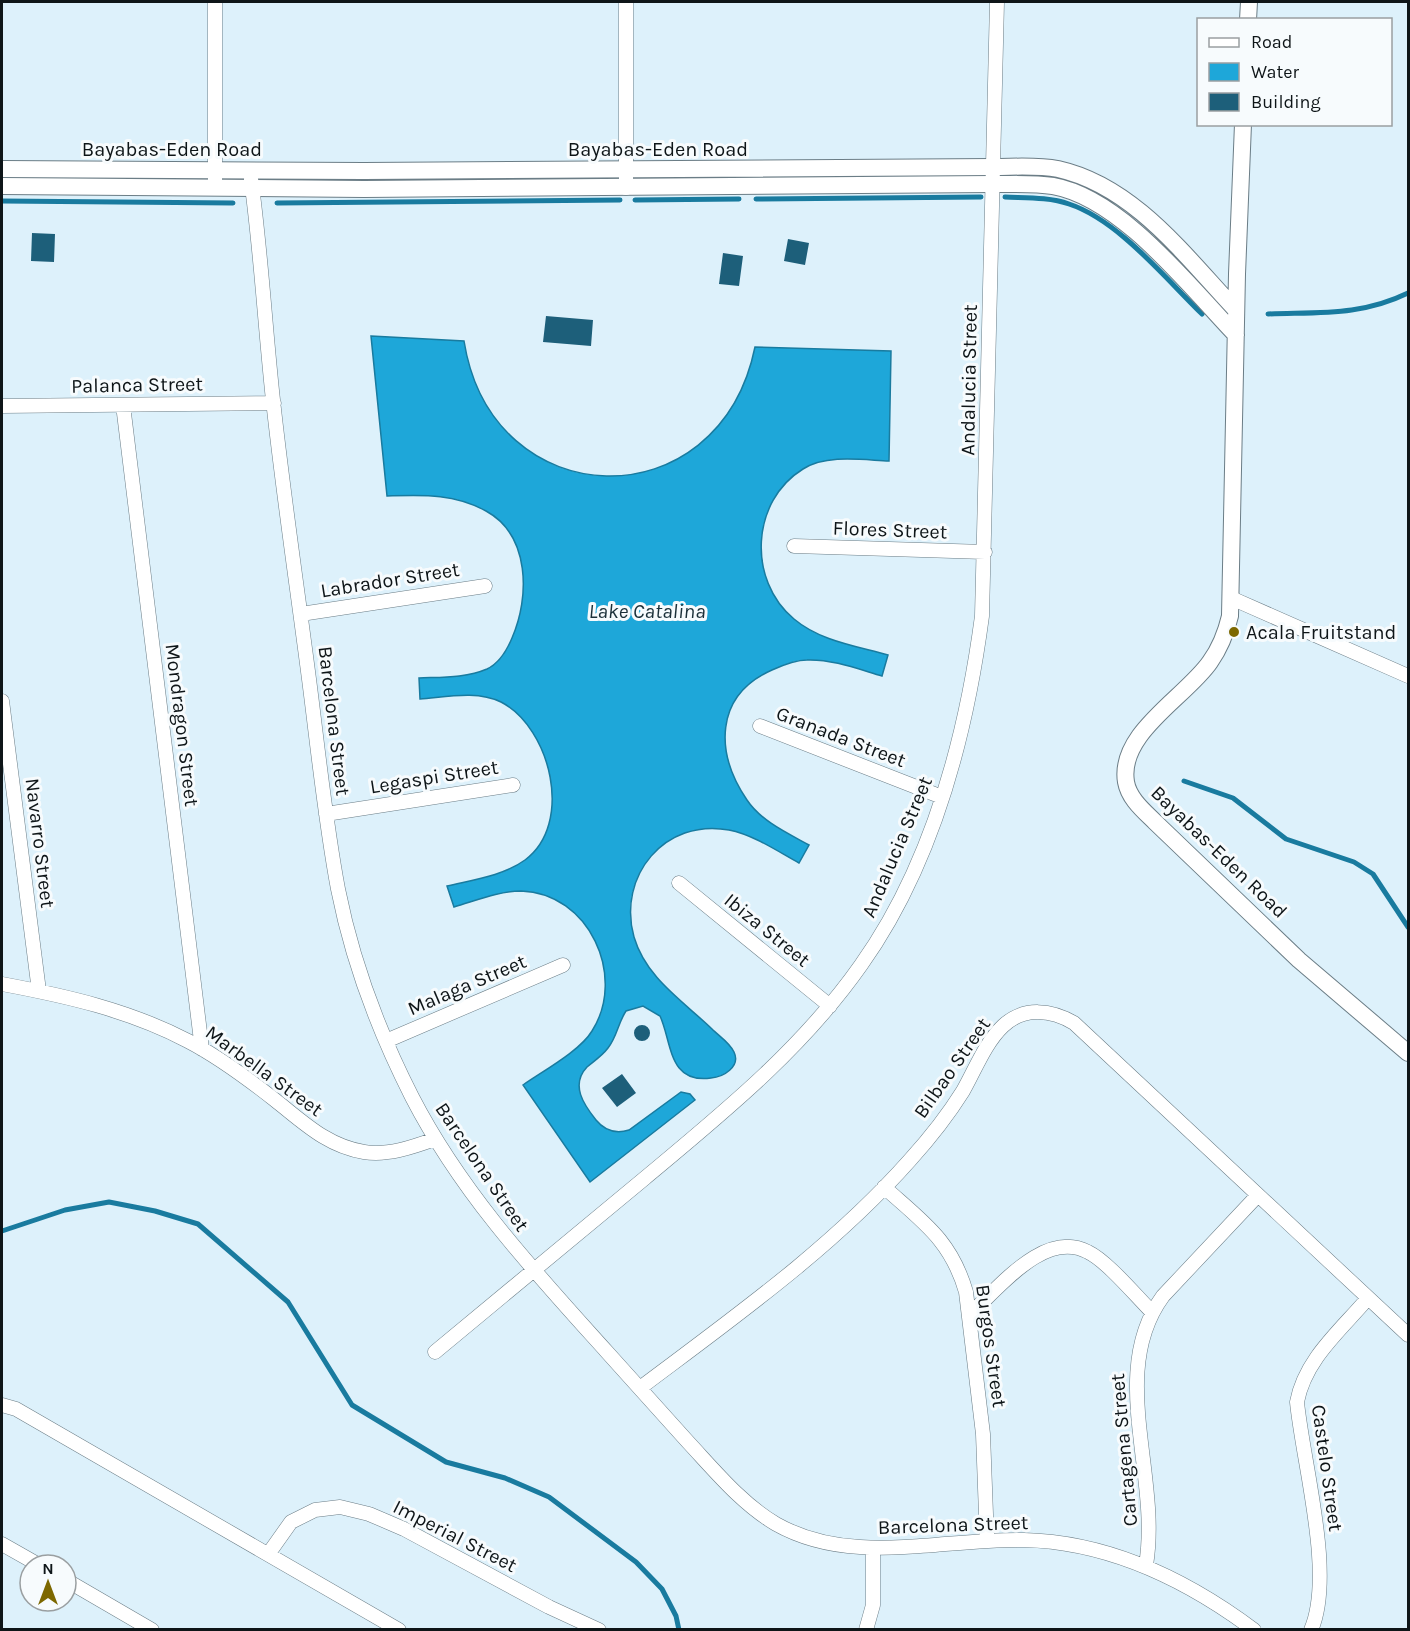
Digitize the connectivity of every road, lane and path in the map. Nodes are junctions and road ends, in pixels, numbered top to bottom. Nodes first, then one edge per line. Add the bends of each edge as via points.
1 (215, 2) edge
2 (626, 2) edge
3 (997, 2) edge
4 (1249, 2) edge
5 (1248, 18) edge
6 (1244, 126) edge
7 (993, 167) junction
8 (2, 169) edge
9 (626, 170) junction
10 (214, 171) junction
11 (250, 171) junction
12 (993, 184) junction
13 (2, 186) edge
14 (215, 188) junction
15 (252, 188) junction
16 (626, 188) junction
17 (1237, 274) junction
18 (1208, 280) junction
19 (1236, 310) junction
20 (1236, 335) junction
21 (274, 404) junction
22 (123, 405) junction
23 (2, 406) edge
24 (794, 546) dead end
25 (985, 552) junction
26 (484, 586) dead end
27 (1231, 598) junction
28 (301, 614) junction
29 (1408, 676) edge
30 (2, 701) edge
31 (760, 726) dead end
32 (513, 785) dead end
33 (942, 797) junction
34 (326, 814) junction
35 (679, 883) dead end
36 (563, 965) dead end
37 (2, 984) edge
38 (39, 991) junction
39 (830, 1006) junction
40 (386, 1041) junction
41 (202, 1049) junction
42 (1408, 1053) edge
43 (435, 1139) junction
44 (884, 1187) junction
45 (1258, 1195) junction
46 (533, 1271) junction
47 (1368, 1298) junction
48 (1152, 1312) junction
49 (971, 1313) junction
50 (1408, 1335) edge
51 (435, 1352) dead end
52 (640, 1388) junction
53 (2, 1405) edge
54 (987, 1541) junction
55 (2, 1544) edge
56 (873, 1548) junction
57 (18, 1553) edge
58 (269, 1554) junction
59 (1146, 1565) junction
60 (78, 1587) edge
61 (152, 1629) edge
62 (399, 1629) edge
63 (599, 1629) edge
64 (866, 1629) edge
65 (1254, 1629) edge
66 (1311, 1629) edge

1 - 10 street
2 - 9 street
3 - 7 street, Andalucia Street
4 - 5 street
6 - 17 street
7 - 9 street, Bayabas-Eden Road
7 - 12 street, Andalucia Street
7 - 18 street, Bayabas-Eden Road via 1056,169 1101,184 1148,218
8 - 10 street, Bayabas-Eden Road
9 - 11 street, Bayabas-Eden Road
9 - 16 street
10 - 11 street, Bayabas-Eden Road
10 - 14 street
11 - 15 street, Barcelona Street
12 - 16 street, Bayabas-Eden Road
12 - 20 street, Bayabas-Eden Road via 1053,186 1108,208
12 - 25 street, Andalucia Street
13 - 14 street, Bayabas-Eden Road
14 - 15 street, Bayabas-Eden Road
15 - 16 street, Bayabas-Eden Road
15 - 21 street, Barcelona Street
17 - 18 street via 1226,280
17 - 19 street
18 - 19 street, Bayabas-Eden Road
19 - 20 street, Bayabas-Eden Road
20 - 27 street, Bayabas-Eden Road
21 - 22 street, Palanca Street
21 - 28 street, Barcelona Street
22 - 23 street, Palanca Street
22 - 41 street, Mondragon Street
24 - 25 street, Flores Street
25 - 33 street, Andalucia Street via 974,674 960,740
26 - 28 street, Labrador Street
27 - 29 street
27 - 42 street, Bayabas-Eden Road via 1226,633 1219,649 1135,741 1126,762 1126,783 1135,802 1163,831 1299,960
28 - 34 street, Barcelona Street
30 - 38 street, Navarro Street
31 - 33 street, Granada Street
32 - 34 street, Legaspi Street
33 - 39 street, Andalucia Street via 895,910
34 - 40 street, Barcelona Street via 349,934
35 - 39 street, Ibiza Street
36 - 40 street, Malaga Street
37 - 38 street, Marbella Street
38 - 41 street, Marbella Street via 125,1013
39 - 46 street, Andalucia Street via 796,1046 723,1114
40 - 43 street, Barcelona Street
41 - 43 street, Marbella Street via 234,1068 312,1131 343,1147 366,1153 411,1148
43 - 46 street, Barcelona Street via 484,1212
44 - 45 street, Bilbao Street via 961,1094 1004,1026 1029,1012 1044,1011 1074,1023
44 - 49 street, Burgos Street via 951,1253 960,1270
44 - 52 street, Bilbao Street via 766,1291
45 - 47 street, Bilbao Street
45 - 48 street, Cartagena Street
46 - 51 street, Andalucia Street
46 - 52 street, Barcelona Street
47 - 50 street, Bilbao Street
47 - 66 street, Castelo Street via 1311,1364 1300,1384 1297,1402 1321,1588 1319,1611
48 - 49 street via 1090,1252 1060,1246 1034,1257
48 - 59 street, Cartagena Street via 1137,1360 1136,1389 1151,1514
49 - 54 street, Burgos Street via 983,1434
52 - 56 street, Barcelona Street via 719,1475 774,1522 801,1535
53 - 58 street via 16,1409
54 - 56 street, Barcelona Street
54 - 59 street, Barcelona Street via 1064,1543
55 - 57 street
56 - 64 street via 873,1605
58 - 62 street
58 - 63 street, Imperial Street via 291,1522 315,1510 340,1508 369,1514 404,1528 549,1607
59 - 65 street, Barcelona Street via 1210,1599
60 - 61 street

